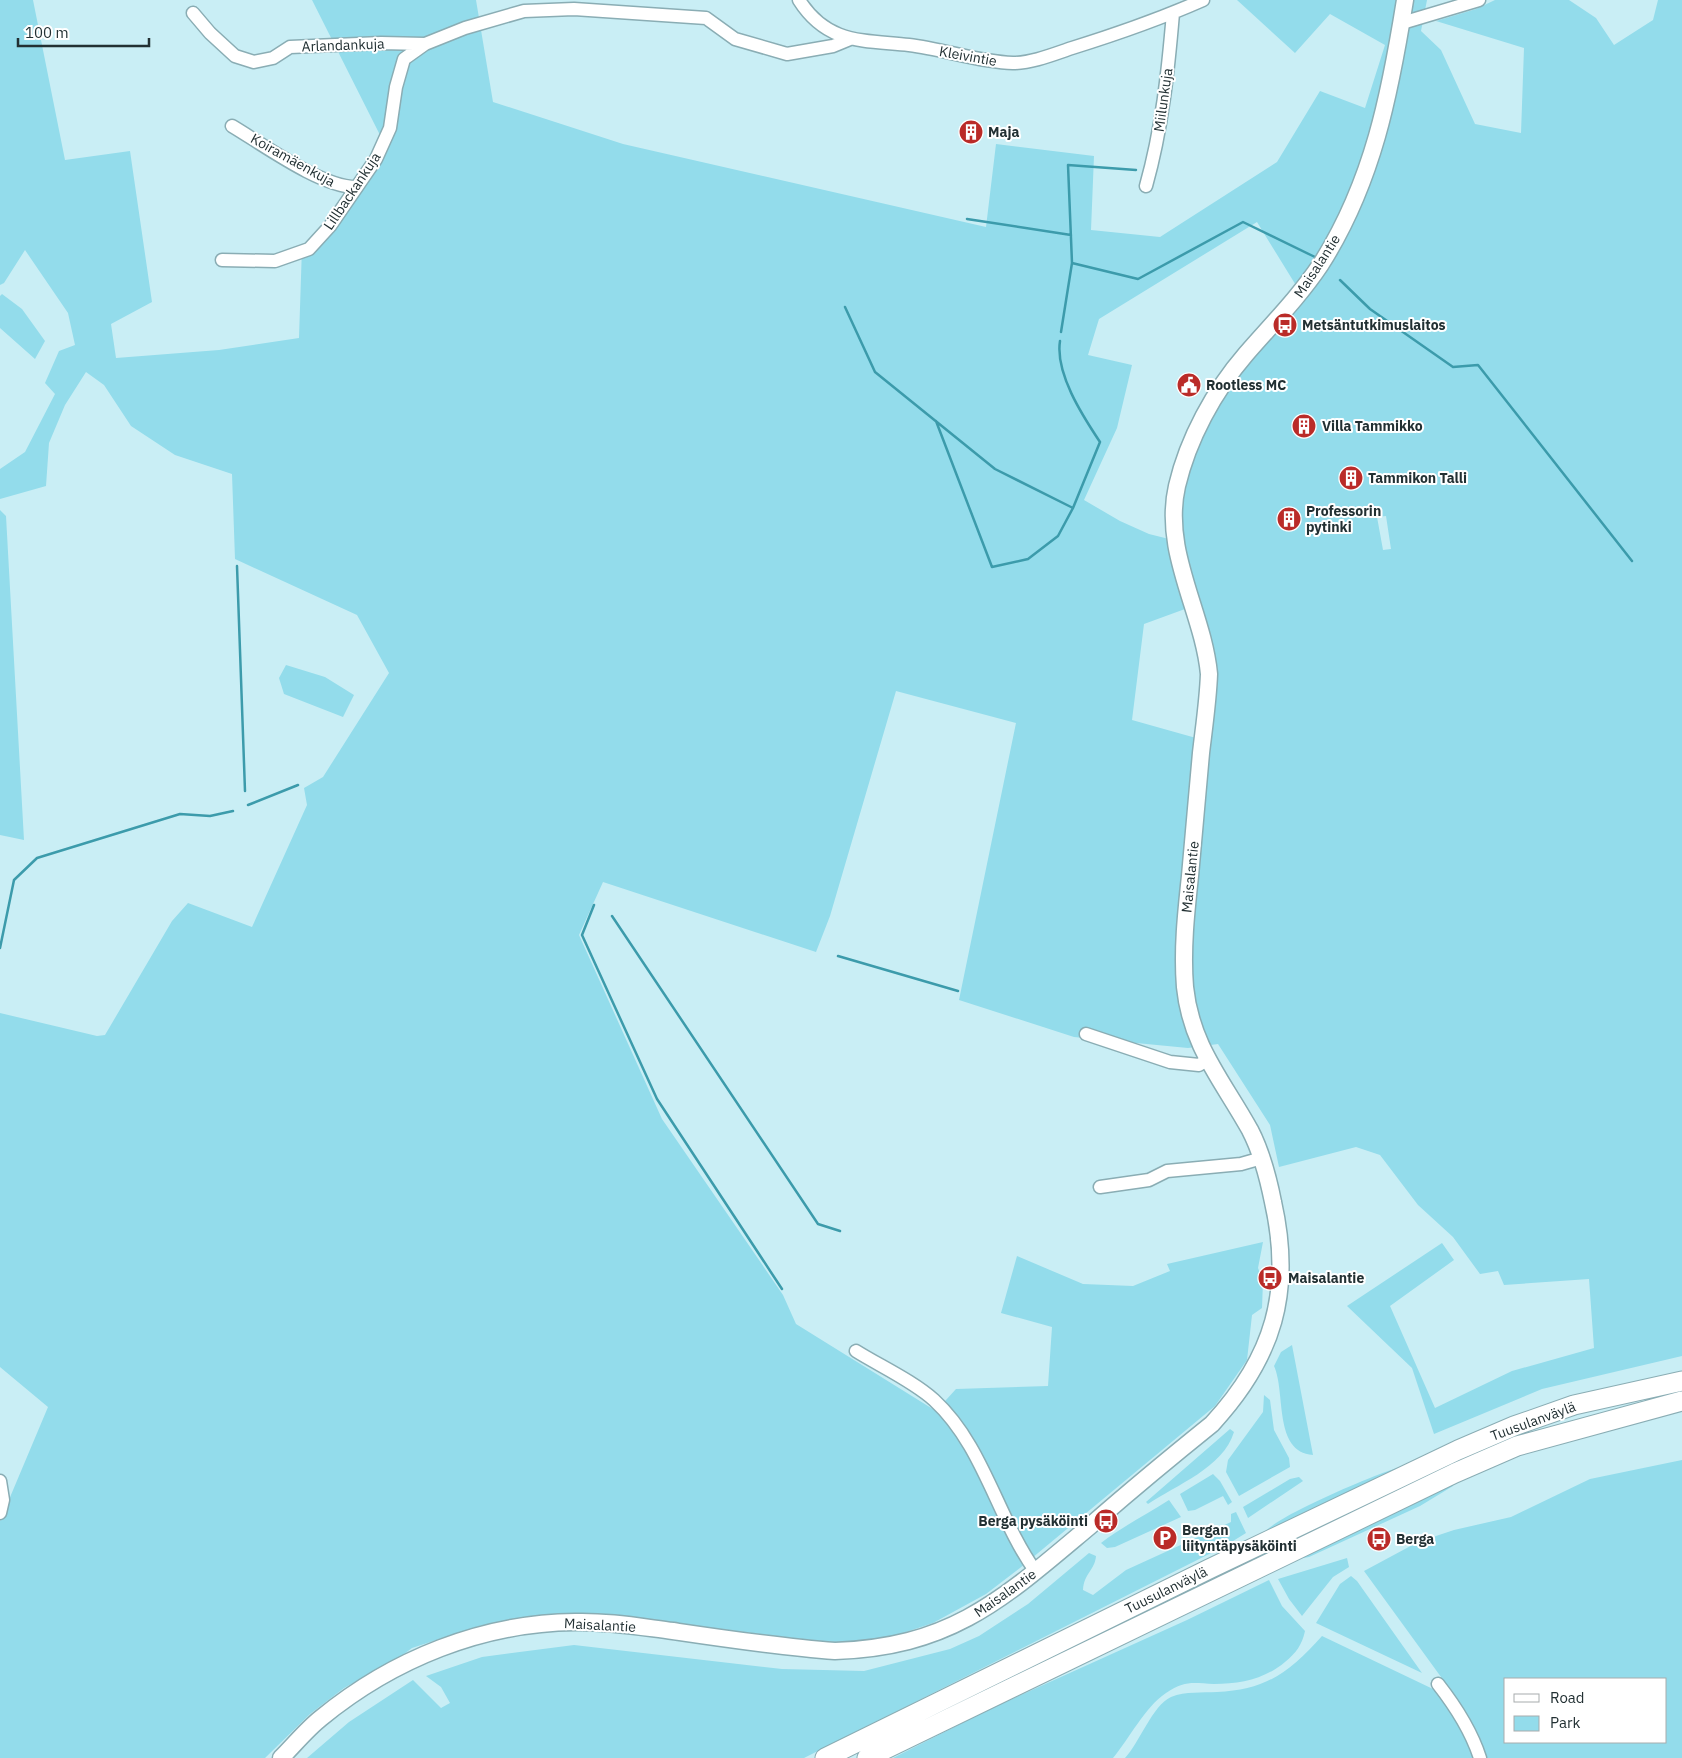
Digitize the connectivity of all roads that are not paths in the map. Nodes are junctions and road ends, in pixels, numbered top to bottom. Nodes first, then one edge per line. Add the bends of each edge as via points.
1 (799, 0) edge
2 (1204, 0) edge
3 (1406, 0) edge
4 (1479, 0) edge
5 (1172, 13) junction
6 (193, 14) dead end
7 (1402, 23) junction
8 (850, 39) junction
9 (425, 44) junction
10 (232, 126) dead end
11 (1146, 186) dead end
12 (356, 187) junction
13 (222, 260) dead end
14 (1086, 1034) dead end
15 (1207, 1060) junction
16 (1262, 1158) junction
17 (1100, 1188) dead end
18 (856, 1351) dead end
19 (1682, 1381) edge
20 (1682, 1401) edge
21 (0, 1481) edge
22 (0, 1513) edge
23 (1036, 1572) junction
24 (1438, 1684) dead end
25 (870, 1756) edge
26 (282, 1758) edge
27 (825, 1758) edge
28 (1480, 1758) edge

1 - 8 street, Kleivintie via 814,21
2 - 5 street, Kleivintie
3 - 7 main road, Maisalantie
4 - 7 street
5 - 8 street, Kleivintie via 1121,33 1016,63 991,62 912,45
5 - 11 street, Miilunkuja via 1163,110
6 - 9 street, Arlandankuja via 236,56 254,62 273,58 290,47
7 - 15 main road, Maisalantie via 1370,164 1352,209 1297,297 1245,355 1210,405 1189,447 1177,487 1175,531 1179,558 1205,645 1209,674 1185,920 1184,961 1189,1013
8 - 9 street, Lillbackankuja via 833,46 787,54 735,39 706,18 574,9 524,11 465,28
9 - 12 street, Lillbackankuja via 404,59 390,128 376,159
10 - 12 street, Koiramäenkuja via 327,182
12 - 13 street, Lillbackankuja via 330,226 309,249 274,261
14 - 15 street via 1170,1062 1199,1065
15 - 16 main road, Maisalantie via 1242,1117
16 - 17 street via 1241,1164 1167,1171 1149,1180
16 - 23 main road, Maisalantie via 1276,1214 1282,1269 1276,1318 1253,1372 1212,1424
18 - 23 street via 931,1397 952,1419 971,1448 1023,1554
19 - 27 highway, Tuusulanväylä via 1574,1405 1458,1450
20 - 25 highway, Tuusulanväylä via 1516,1446
21 - 22 street via 3,1500
23 - 26 main road, Maisalantie via 1004,1597 962,1622 915,1640 865,1650 801,1648 576,1622 547,1623 494,1632 408,1661 364,1686 320,1719
24 - 28 street via 1458,1710

